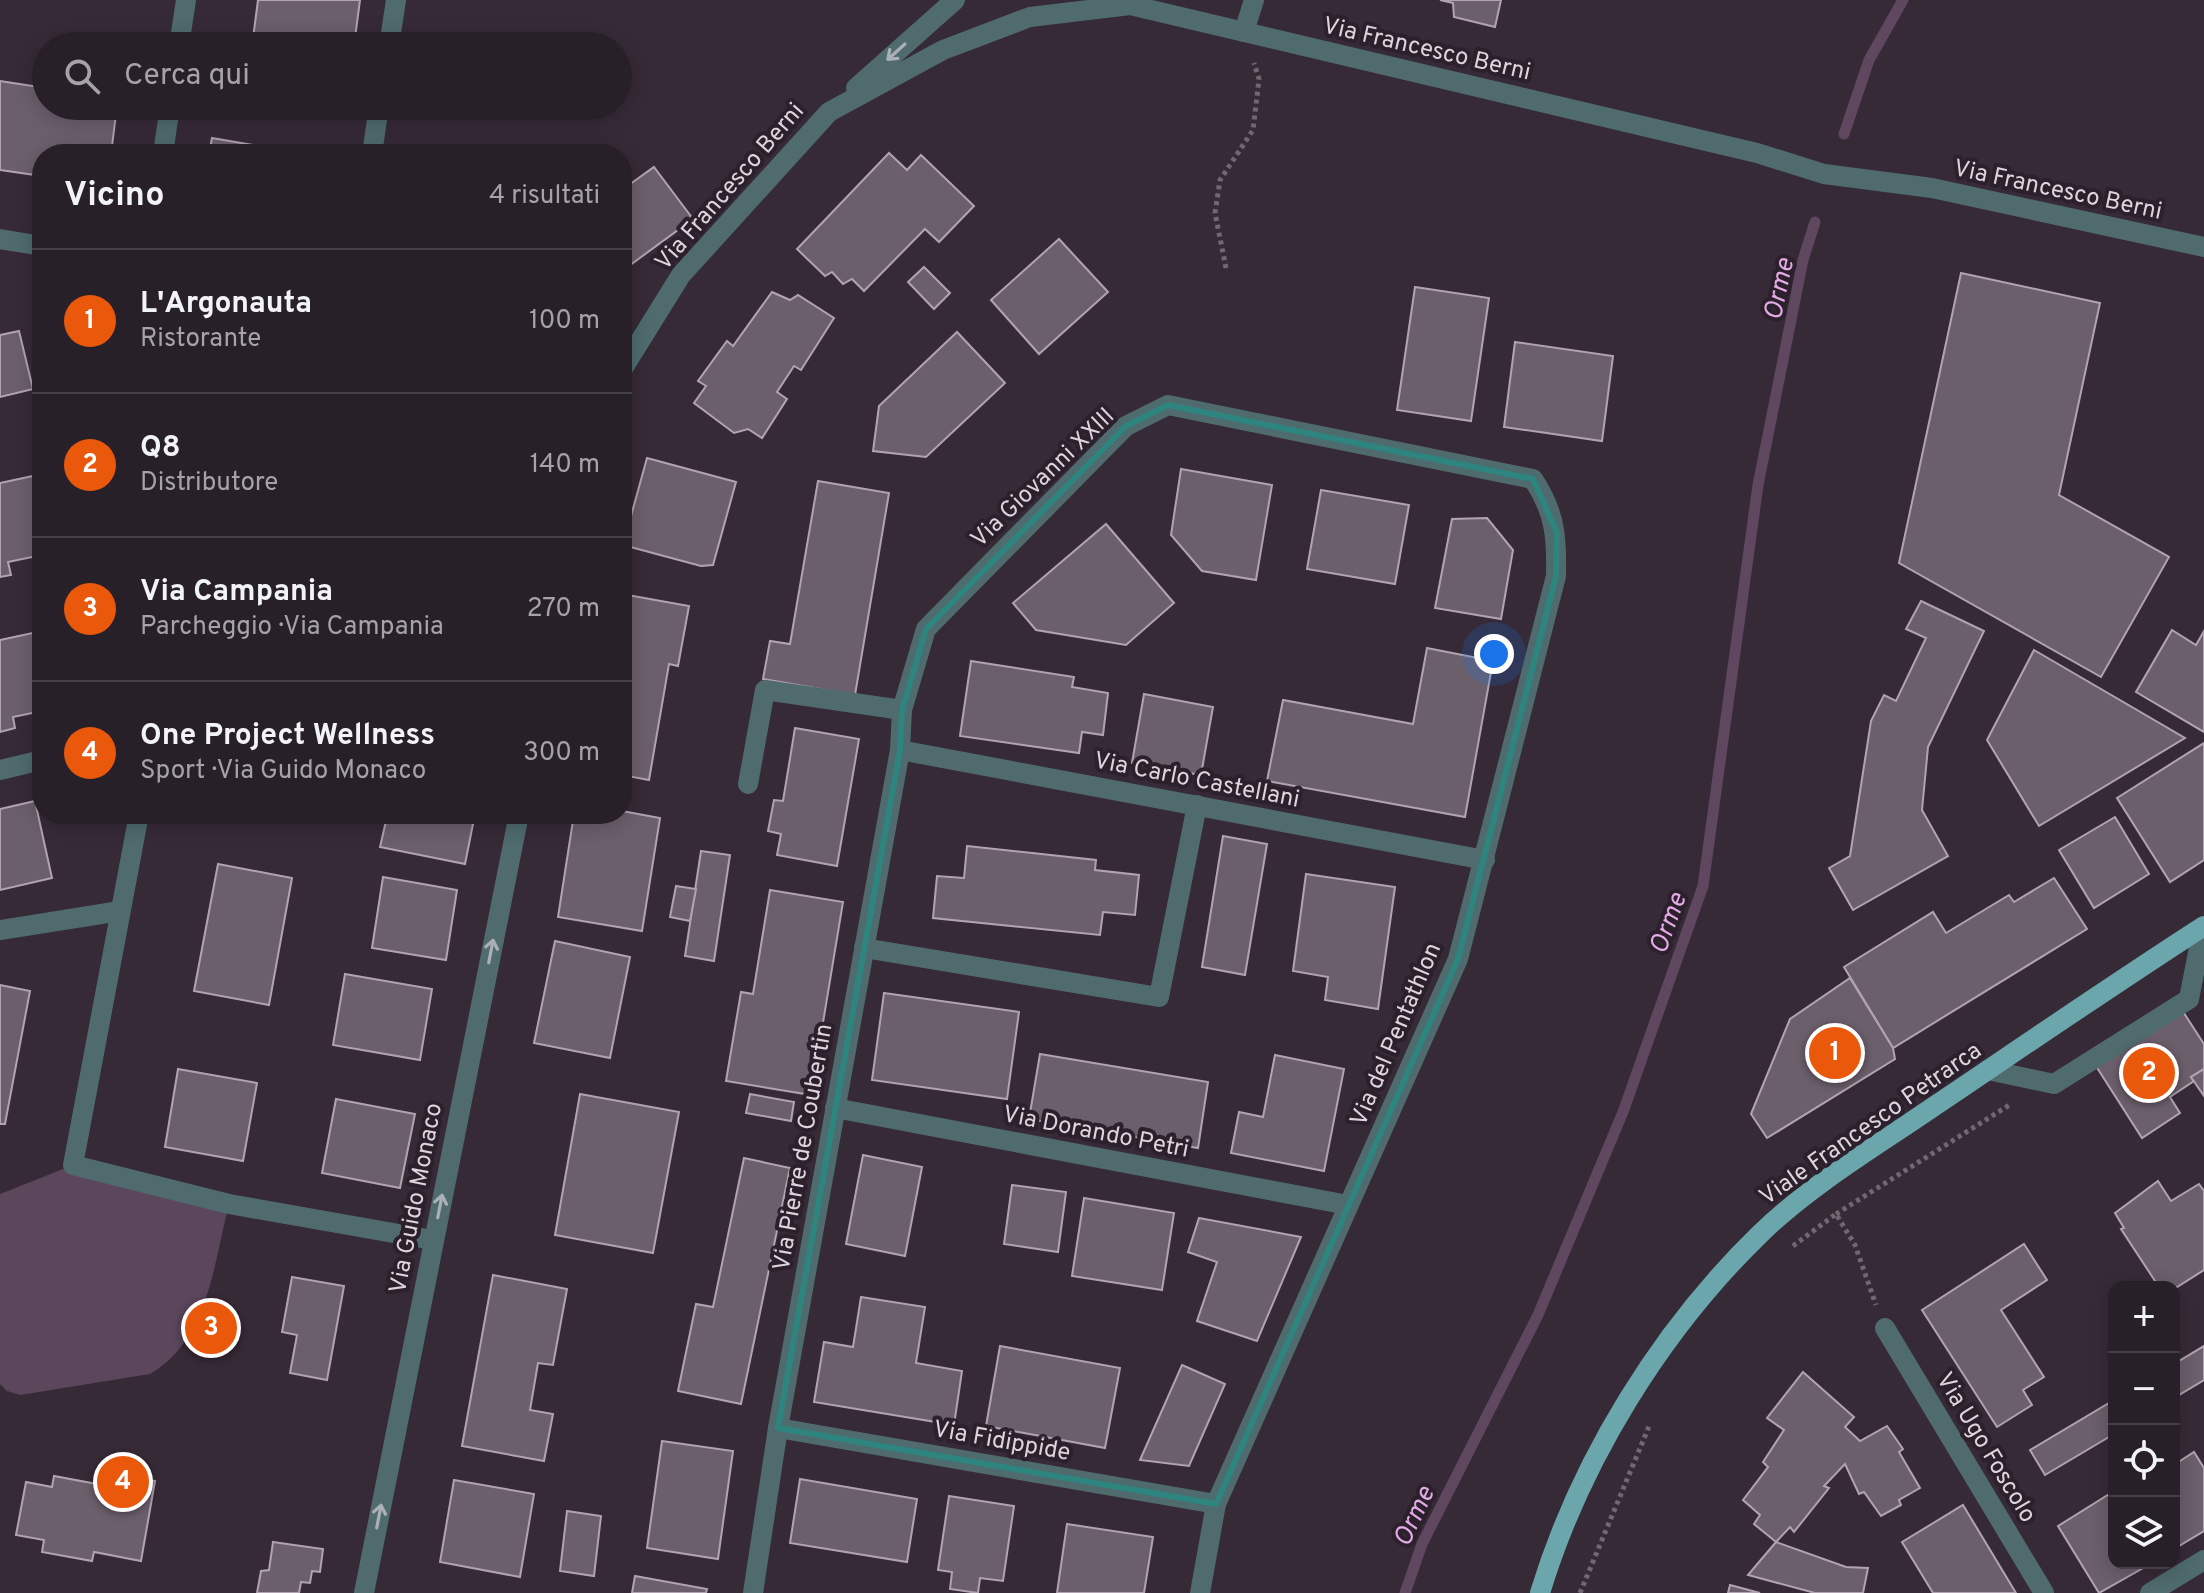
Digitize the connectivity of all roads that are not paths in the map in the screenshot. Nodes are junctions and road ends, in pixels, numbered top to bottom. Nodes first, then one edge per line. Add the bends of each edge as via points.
1 (186, 0) edge
2 (396, 0) edge
3 (955, 0) edge
4 (1254, 0) edge
5 (1128, 2) edge
6 (1174, 8) edge
7 (181, 32) edge
8 (391, 32) edge
9 (1244, 32) junction
10 (829, 112) junction
11 (168, 120) edge
12 (377, 120) edge
13 (164, 144) edge
14 (373, 144) edge
15 (0, 239) edge
16 (32, 244) edge
17 (2204, 247) edge
18 (632, 351) edge
19 (1533, 479) joint
20 (902, 710) junction
21 (900, 750) junction
22 (32, 762) edge
23 (0, 770) edge
24 (748, 784) dead end
25 (1197, 805) junction
26 (137, 824) edge
27 (517, 824) edge
28 (1485, 860) junction
29 (120, 911) junction
30 (2204, 927) edge
31 (0, 930) edge
32 (864, 948) junction
33 (1988, 1070) junction
34 (835, 1108) junction
35 (1348, 1205) junction
36 (433, 1240) junction
37 (1885, 1328) road end
38 (778, 1428) junction
39 (1216, 1504) junction
40 (2204, 1560) edge
41 (2162, 1590) edge
42 (364, 1593) edge
43 (753, 1593) edge
44 (1200, 1593) edge
45 (1540, 1593) edge
46 (2044, 1593) edge

1 - 7 street
2 - 8 street
3 -> 10 street
4 - 9 street
5 - 6 street, Via Francesco Berni
5 - 10 street, Via Francesco Berni via 1030,17 943,50
6 - 9 street, Via Francesco Berni
9 - 17 street, Via Francesco Berni via 1824,174 1957,193
10 - 18 street, Via Francesco Berni via 681,275
11 - 13 street
12 - 14 street
15 - 16 street
19 - 20 street, Via Giovanni XXIII via 1168,405 1126,426 926,629
19 - 28 street, Via del Pentathlon via 1549,504 1557,533 1556,576
20 - 21 street, Via Pierre de Coubertin
20 - 24 street via 765,690
21 - 25 street, Via Carlo Castellani
21 - 32 street, Via Pierre de Coubertin
22 - 23 street
25 - 28 street, Via Carlo Castellani
25 - 32 street via 1159,997
26 - 29 street
36 -> 27 street, Via Guido Monaco
28 - 35 street, Via del Pentathlon via 1458,959
29 - 31 street
29 - 36 street via 73,1165 229,1204
30 - 33 main road, Viale Francesco Petrarca
30 - 33 street via 2189,999 2054,1084
32 - 34 street, Via Pierre de Coubertin
33 - 45 main road, Viale Francesco Petrarca via 1760,1233 1676,1327 1608,1437 1553,1549
34 - 35 street, Via Dorando Petri
34 - 38 street, Via Pierre de Coubertin
35 - 39 street, Via del Pentathlon
42 -> 36 street, Via Guido Monaco
37 - 46 street, Via Ugo Foscolo
38 - 39 street, Via Fidippide
38 - 43 street, Via Pierre de Coubertin
39 - 44 street, Via del Pentathlon
40 - 41 street

